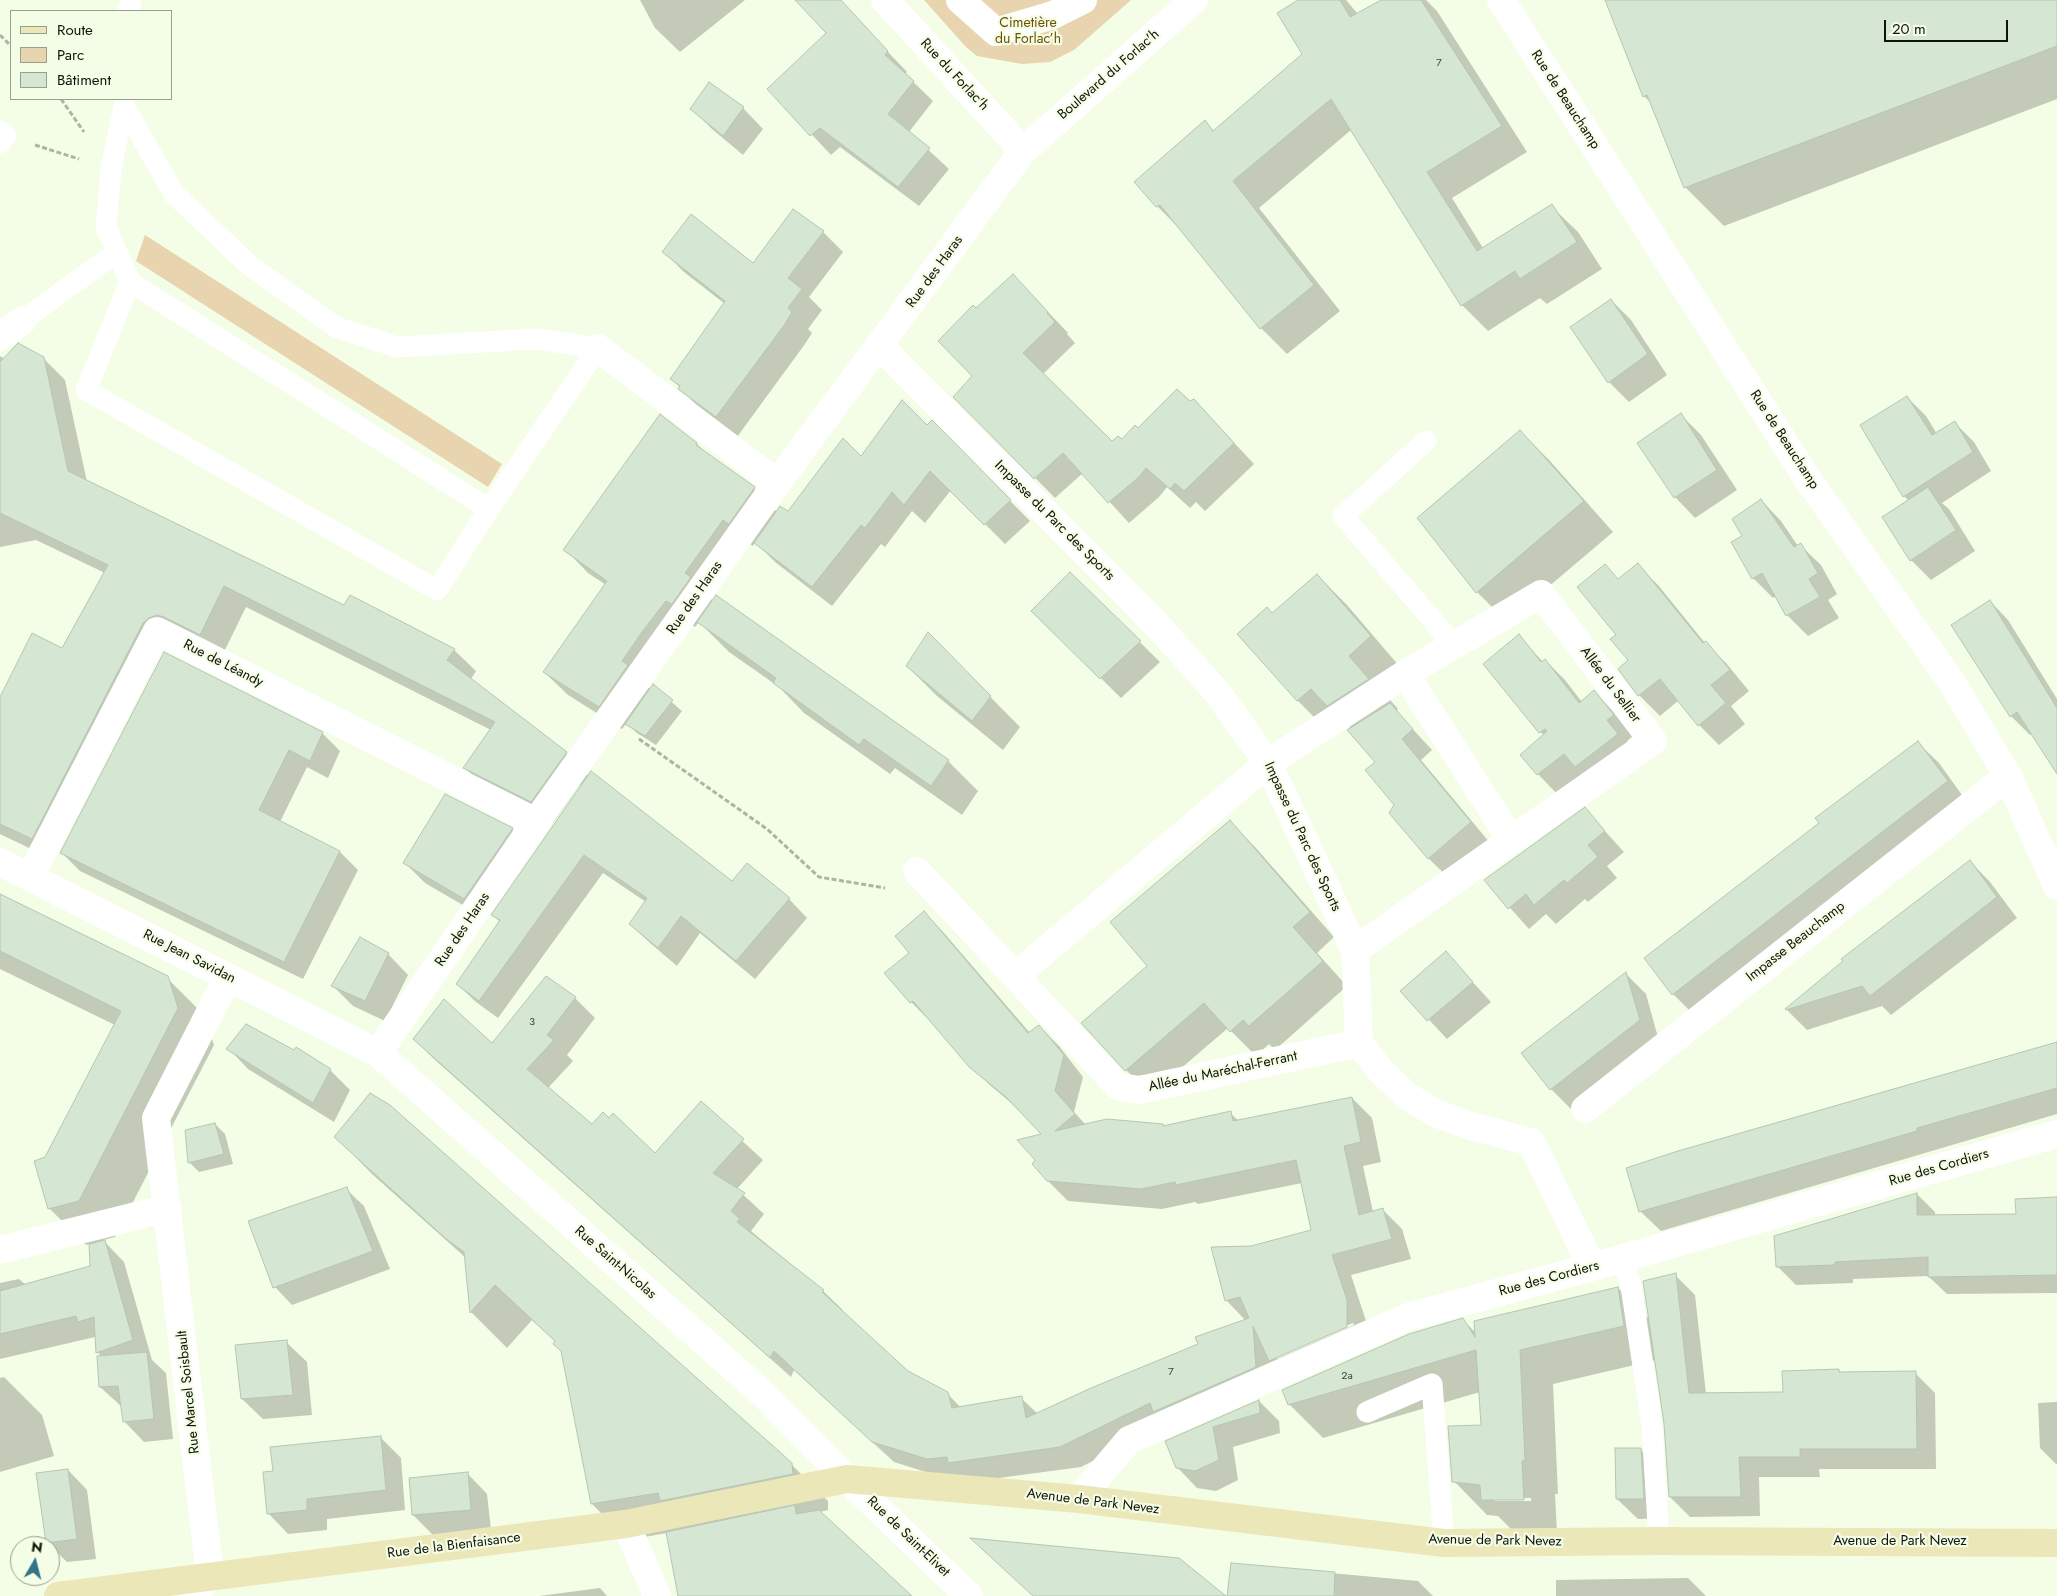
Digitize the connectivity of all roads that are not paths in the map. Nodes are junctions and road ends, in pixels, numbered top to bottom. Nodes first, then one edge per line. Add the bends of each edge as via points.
1 (885, 0) edge
2 (1083, 0) edge
3 (1194, 0) edge
4 (1500, 0) edge
5 (967, 2) edge
6 (124, 102) edge
7 (1023, 151) junction
8 (117, 252) junction
9 (130, 282) junction
10 (23, 320) joint
11 (0, 337) edge
12 (880, 346) junction
13 (598, 348) junction
14 (1426, 441) dead end
15 (777, 483) junction
16 (489, 509) junction
17 (1454, 645) junction
18 (1405, 674) junction
19 (1268, 763) junction
20 (2008, 776) junction
21 (536, 822) junction
22 (1512, 841) junction
23 (0, 862) edge
24 (917, 871) dead end
25 (30, 877) junction
26 (2057, 886) edge
27 (1355, 950) junction
28 (1015, 976) junction
29 (228, 977) junction
30 (1359, 1043) junction
31 (378, 1053) junction
32 (1585, 1109) dead end
33 (2057, 1134) edge
34 (168, 1208) junction
35 (0, 1250) edge
36 (1622, 1259) junction
37 (1592, 1267) junction
38 (1367, 1412) dead end
39 (847, 1479) junction
40 (1080, 1499) junction
41 (626, 1524) junction
42 (1659, 1541) junction
43 (1444, 1543) junction
44 (2057, 1543) edge
45 (201, 1586) edge
46 (58, 1596) edge
47 (656, 1596) edge
48 (969, 1596) edge

1 - 7 street, Rue du Forlac'h
2 - 5 street via 1053,15 996,32
3 - 7 street, Boulevard du Forlac'h
4 - 20 street, Rue de Beauchamp via 1809,480 1951,681
6 - 8 lane via 111,169 106,227
6 - 13 lane via 174,194 249,265 336,327 397,347 536,339
7 - 12 street, Rue des Haras
8 - 9 lane
8 - 10 lane
9 - 16 lane
9 - 16 lane via 86,390 437,590
10 - 11 street
12 - 15 street, Rue des Haras
12 - 19 street, Impasse du Parc des Sports via 1156,624 1216,692
13 - 15 street
13 - 16 lane
14 - 17 lane via 1343,516
15 - 21 street, Rue des Haras
17 - 18 street, Allée du Sellier
17 - 22 street, Allée du Sellier via 1541,594 1653,741
18 - 19 street, Allée du Sellier
18 - 22 street
19 - 27 street, Impasse du Parc des Sports
19 - 28 street
20 - 26 street, Rue de Beauchamp
20 - 32 street, Impasse Beauchamp
21 - 25 street, Rue de Léandy via 157,631
21 - 31 street, Rue des Haras
22 - 27 street, Allée du Sellier
23 - 25 street, Rue Jean Savidan
24 - 28 street, Allée du Maréchal-Ferrant
25 - 29 street, Rue Jean Savidan
27 - 30 street, Impasse du Parc des Sports
28 - 30 street, Allée du Maréchal-Ferrant via 1118,1087 1140,1090
29 - 31 street, Rue Jean Savidan
29 - 34 street, Rue Marcel Soisbault via 156,1118
30 - 37 street via 1380,1070 1407,1096 1435,1113 1530,1142
31 - 39 street, Rue Saint-Nicolas via 761,1392
33 - 36 street, Rue des Cordiers
34 - 35 street
34 - 45 street, Rue Marcel Soisbault
36 - 37 street, Rue des Cordiers
36 - 42 lane via 1631,1286 1652,1426
37 - 40 street, Rue des Cordiers via 1408,1317 1129,1440
38 - 43 lane via 1432,1384
39 - 40 street, Avenue de Park Nevez
39 - 41 street, Rue de la Bienfaisance
39 - 48 street, Rue de Saint-Elivet
40 - 43 street, Avenue de Park Nevez
41 - 45 street, Rue de la Bienfaisance
41 - 47 street
42 - 43 street, Avenue de Park Nevez
42 - 44 street, Avenue de Park Nevez
45 - 46 street, Rue de la Bienfaisance

